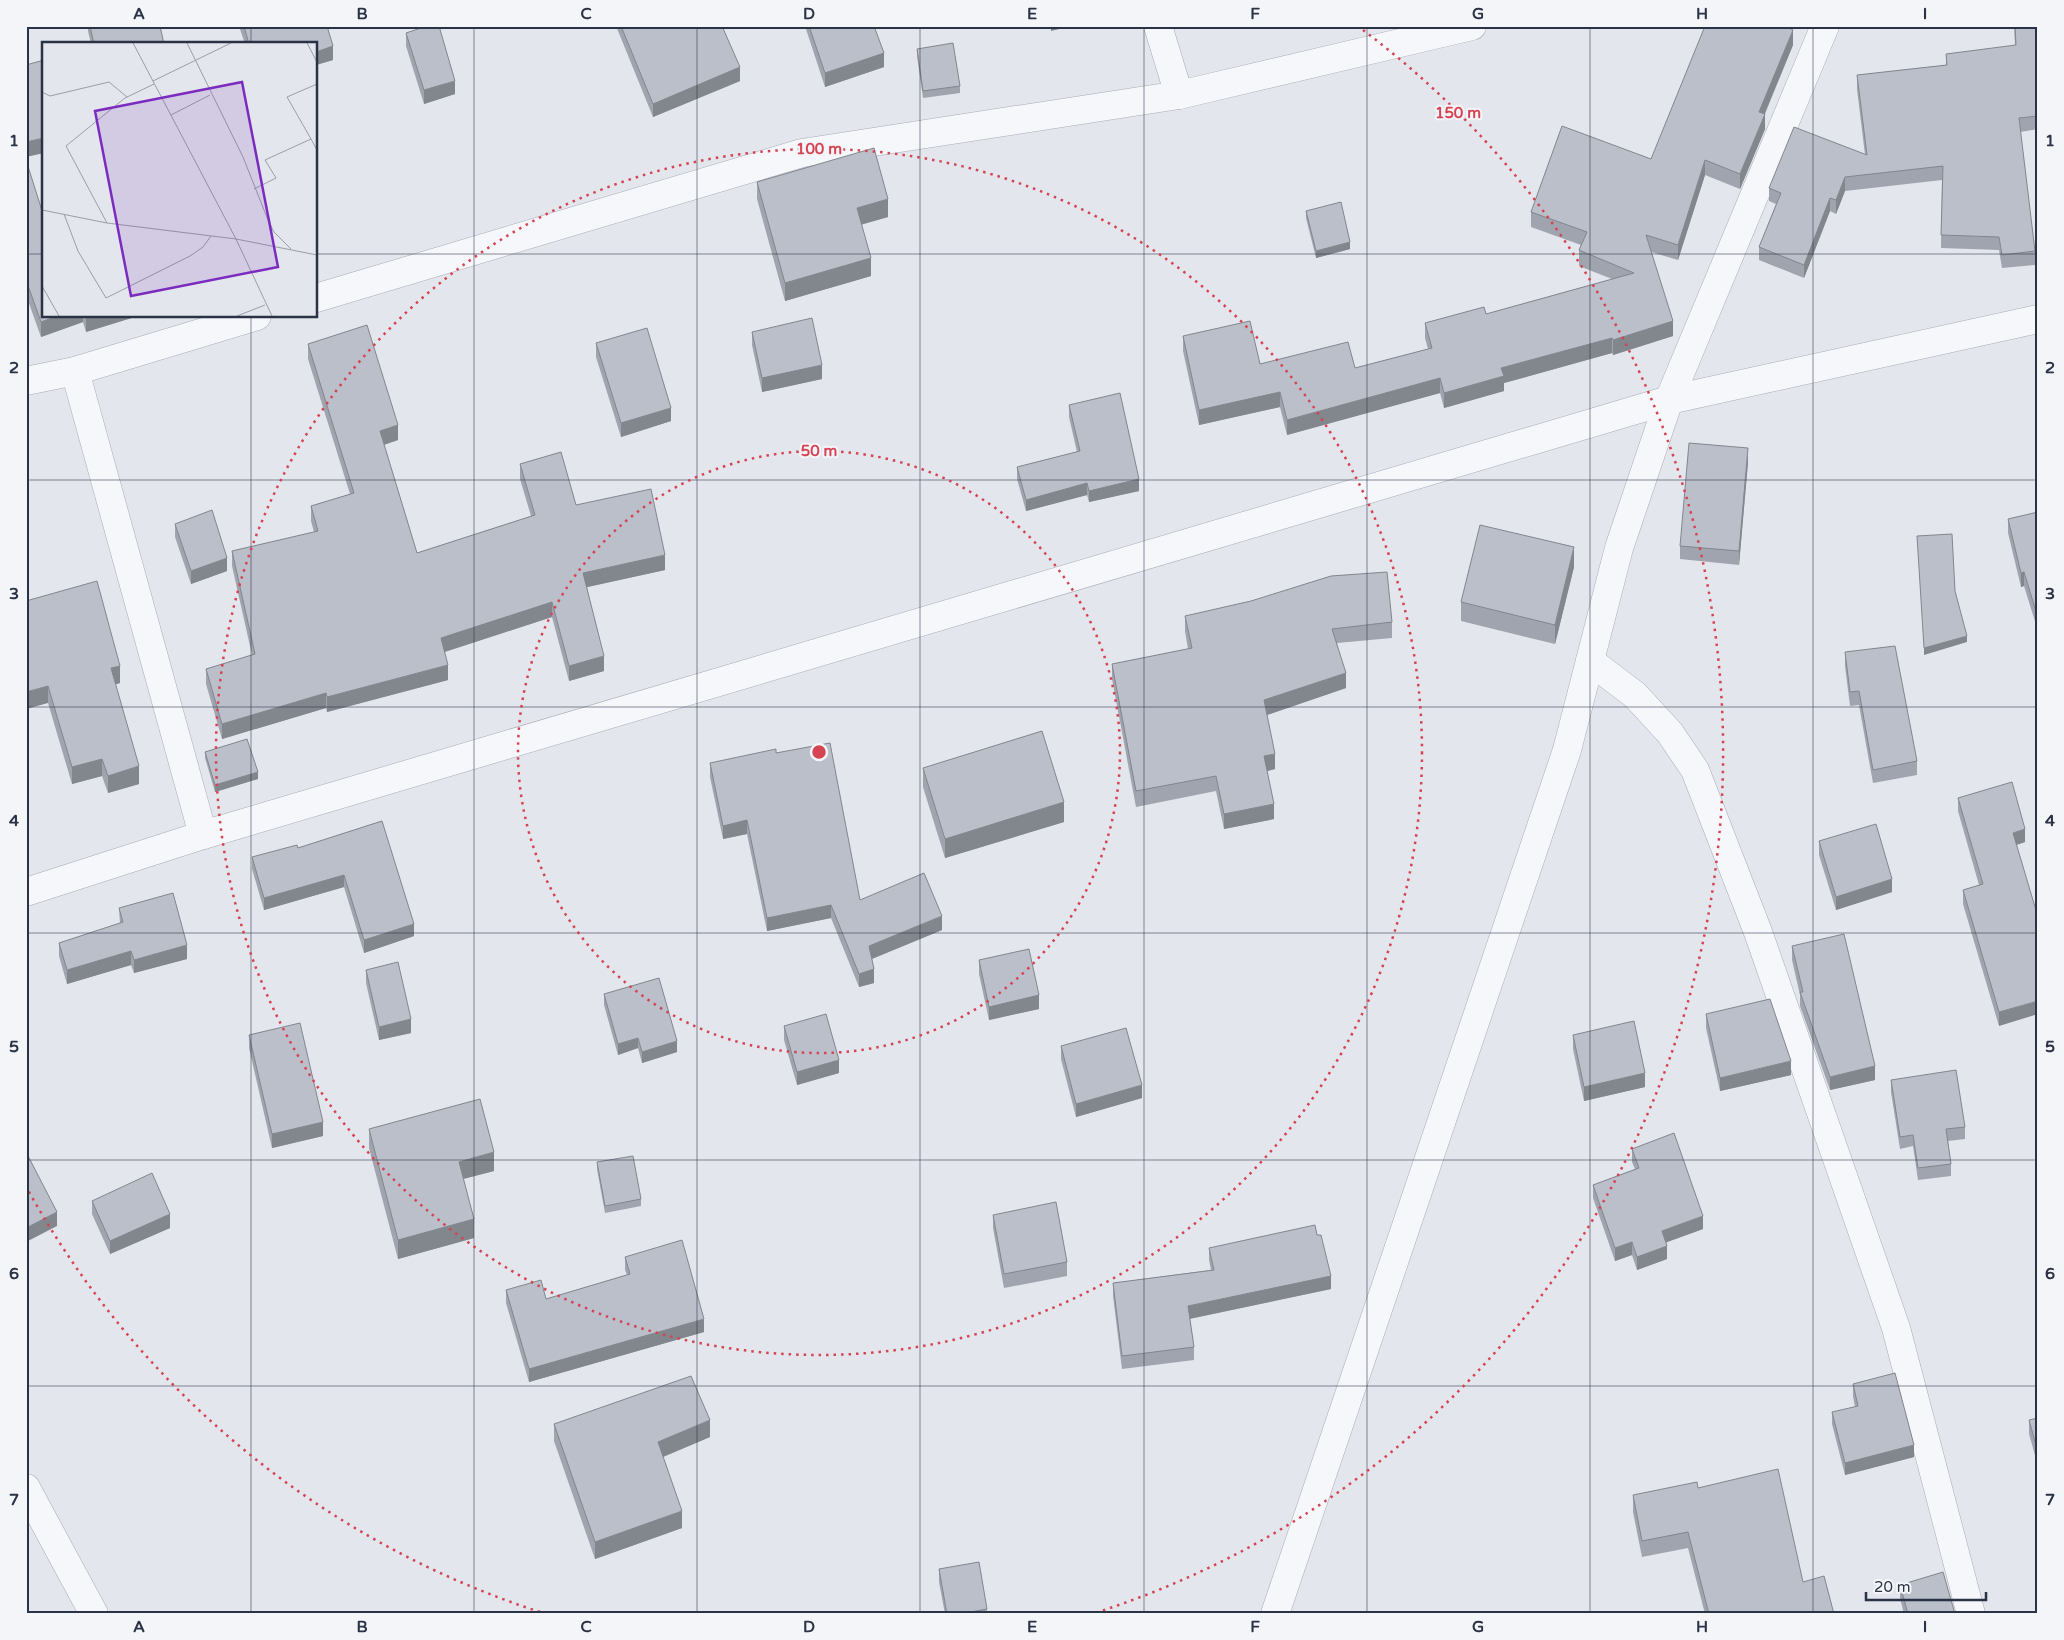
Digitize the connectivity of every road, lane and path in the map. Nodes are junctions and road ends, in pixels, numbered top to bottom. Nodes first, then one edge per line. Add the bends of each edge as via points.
1 (1158, 26) edge
2 (1472, 26) edge
3 (1825, 26) edge
4 (1179, 96) junction
5 (318, 297) edge
6 (250, 318) edge
7 (2038, 319) edge
8 (75, 371) junction
9 (26, 381) edge
10 (1670, 400) junction
11 (1590, 661) junction
12 (203, 834) junction
13 (26, 892) edge
14 (26, 1488) edge
15 (94, 1614) edge
16 (1274, 1614) edge
17 (1970, 1614) edge

1 - 4 street
2 - 4 street
3 - 10 street
4 - 5 street via 802,153
6 - 8 street
7 - 10 street
8 - 9 street
8 - 12 street
10 - 11 street via 1619,548
10 - 12 street
11 - 16 street via 1567,750
11 - 17 street via 1635,695 1670,733 1695,770 1758,932 1896,1328
12 - 13 street
14 - 15 street

